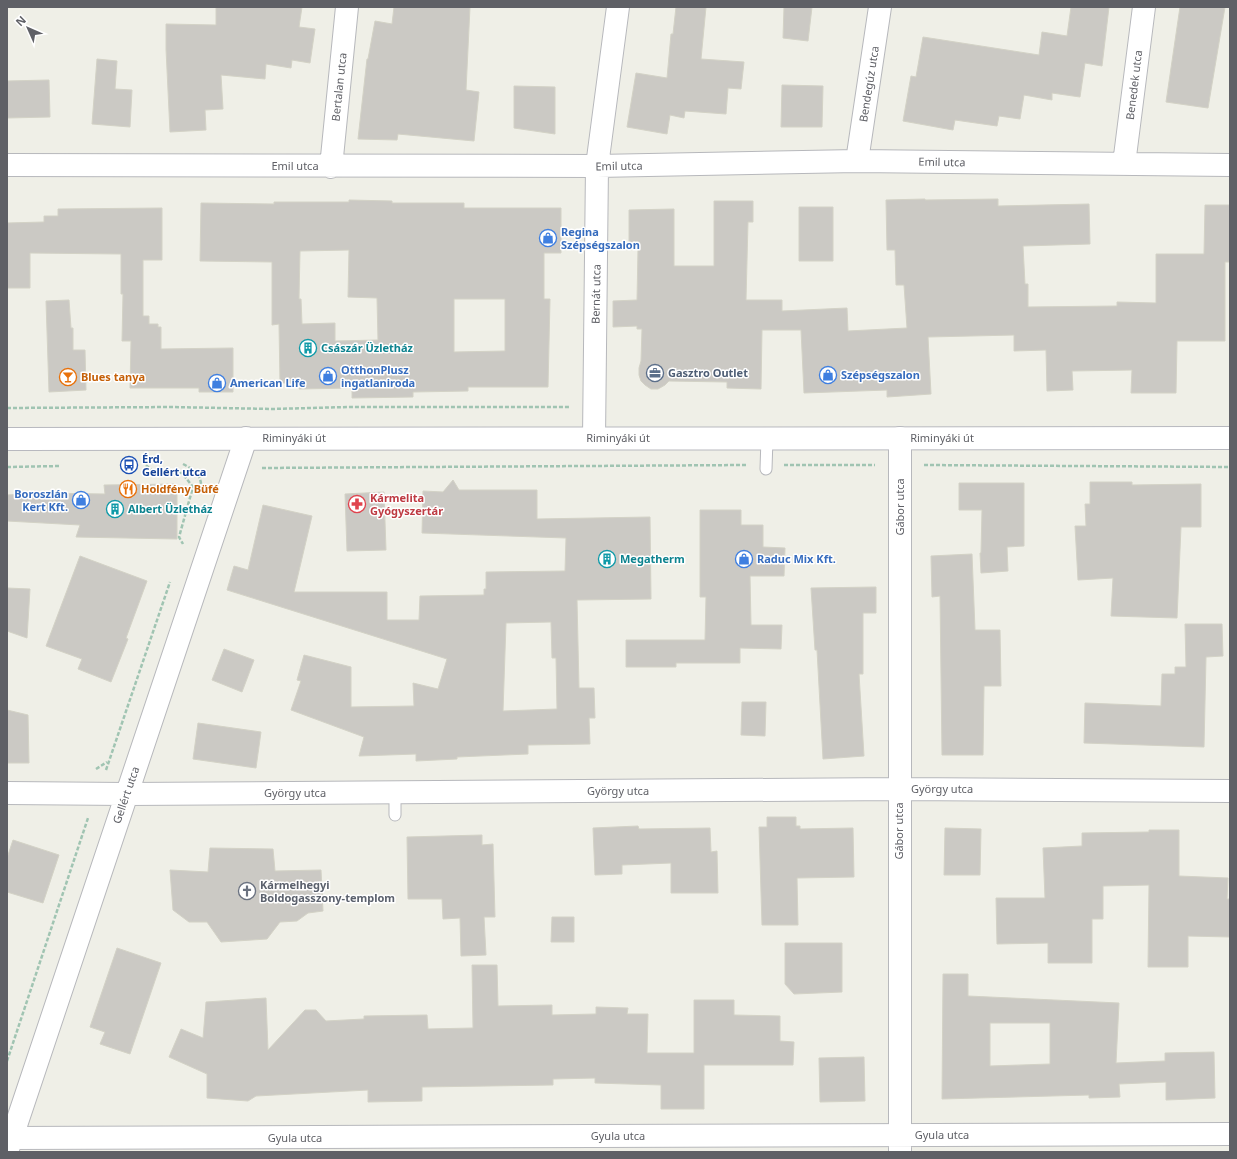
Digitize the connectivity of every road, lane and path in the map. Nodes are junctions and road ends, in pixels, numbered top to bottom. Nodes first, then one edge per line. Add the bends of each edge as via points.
1 (347, 7) edge
2 (618, 7) edge
3 (880, 7) edge
4 (1144, 7) edge
5 (857, 161) junction
6 (1124, 164) junction
7 (7, 165) edge
8 (1230, 165) edge
9 (331, 166) junction
10 (597, 166) junction
11 (594, 406) junction
12 (7, 408) edge
13 (246, 438) junction
14 (594, 438) junction
15 (767, 438) junction
16 (900, 438) junction
17 (1230, 438) edge
18 (7, 439) edge
19 (153, 464) dead end
20 (182, 464) dead end
21 (900, 465) junction
22 (61, 466) dead end
23 (7, 467) edge
24 (766, 467) junction
25 (1230, 467) edge
26 (259, 468) dead end
27 (200, 494) dead end
28 (184, 540) dead end
29 (170, 581) dead end
30 (899, 789) junction
31 (1230, 791) edge
32 (395, 792) junction
33 (7, 793) edge
34 (100, 793) junction
35 (126, 794) junction
36 (395, 815) dead end
37 (7, 1061) edge
38 (1230, 1134) edge
39 (8, 1143) edge
40 (900, 1144) edge

1 - 9 street, Bertalan utca
2 - 10 street, Bernát utca
3 - 5 street, Bendegúz utca
4 - 6 street, Benedek utca
5 - 6 street, Emil utca
5 - 10 street, Emil utca
6 - 8 street, Emil utca
7 - 9 street, Emil utca
9 - 10 street, Emil utca
10 - 11 street, Bernát utca
11 - 12 path
11 - 14 street, Bernát utca
13 - 14 street, Riminyáki út
13 - 18 street, Riminyáki út
13 - 35 street, Gellért utca
14 - 15 street, Riminyáki út
15 - 16 street, Riminyáki út
15 - 24 lane
16 - 17 street, Riminyáki út
16 - 21 street, Gábor utca
19 - 28 path via 146,464 154,473 182,473 193,487 179,537 183,544
20 - 27 path via 195,470 200,478
21 - 24 path
21 - 25 path
21 - 30 street, Gábor utca
22 - 23 path
24 - 26 path
29 - 34 path via 108,761
30 - 31 street, György utca
30 - 32 street, György utca
30 - 40 street, Gábor utca
32 - 35 street, György utca
32 - 36 lane
33 - 34 street, György utca
34 - 35 street, György utca
34 - 37 path via 89,814
35 - 39 street, Gellért utca
38 - 40 street, Gyula utca
39 - 40 street, Gyula utca

